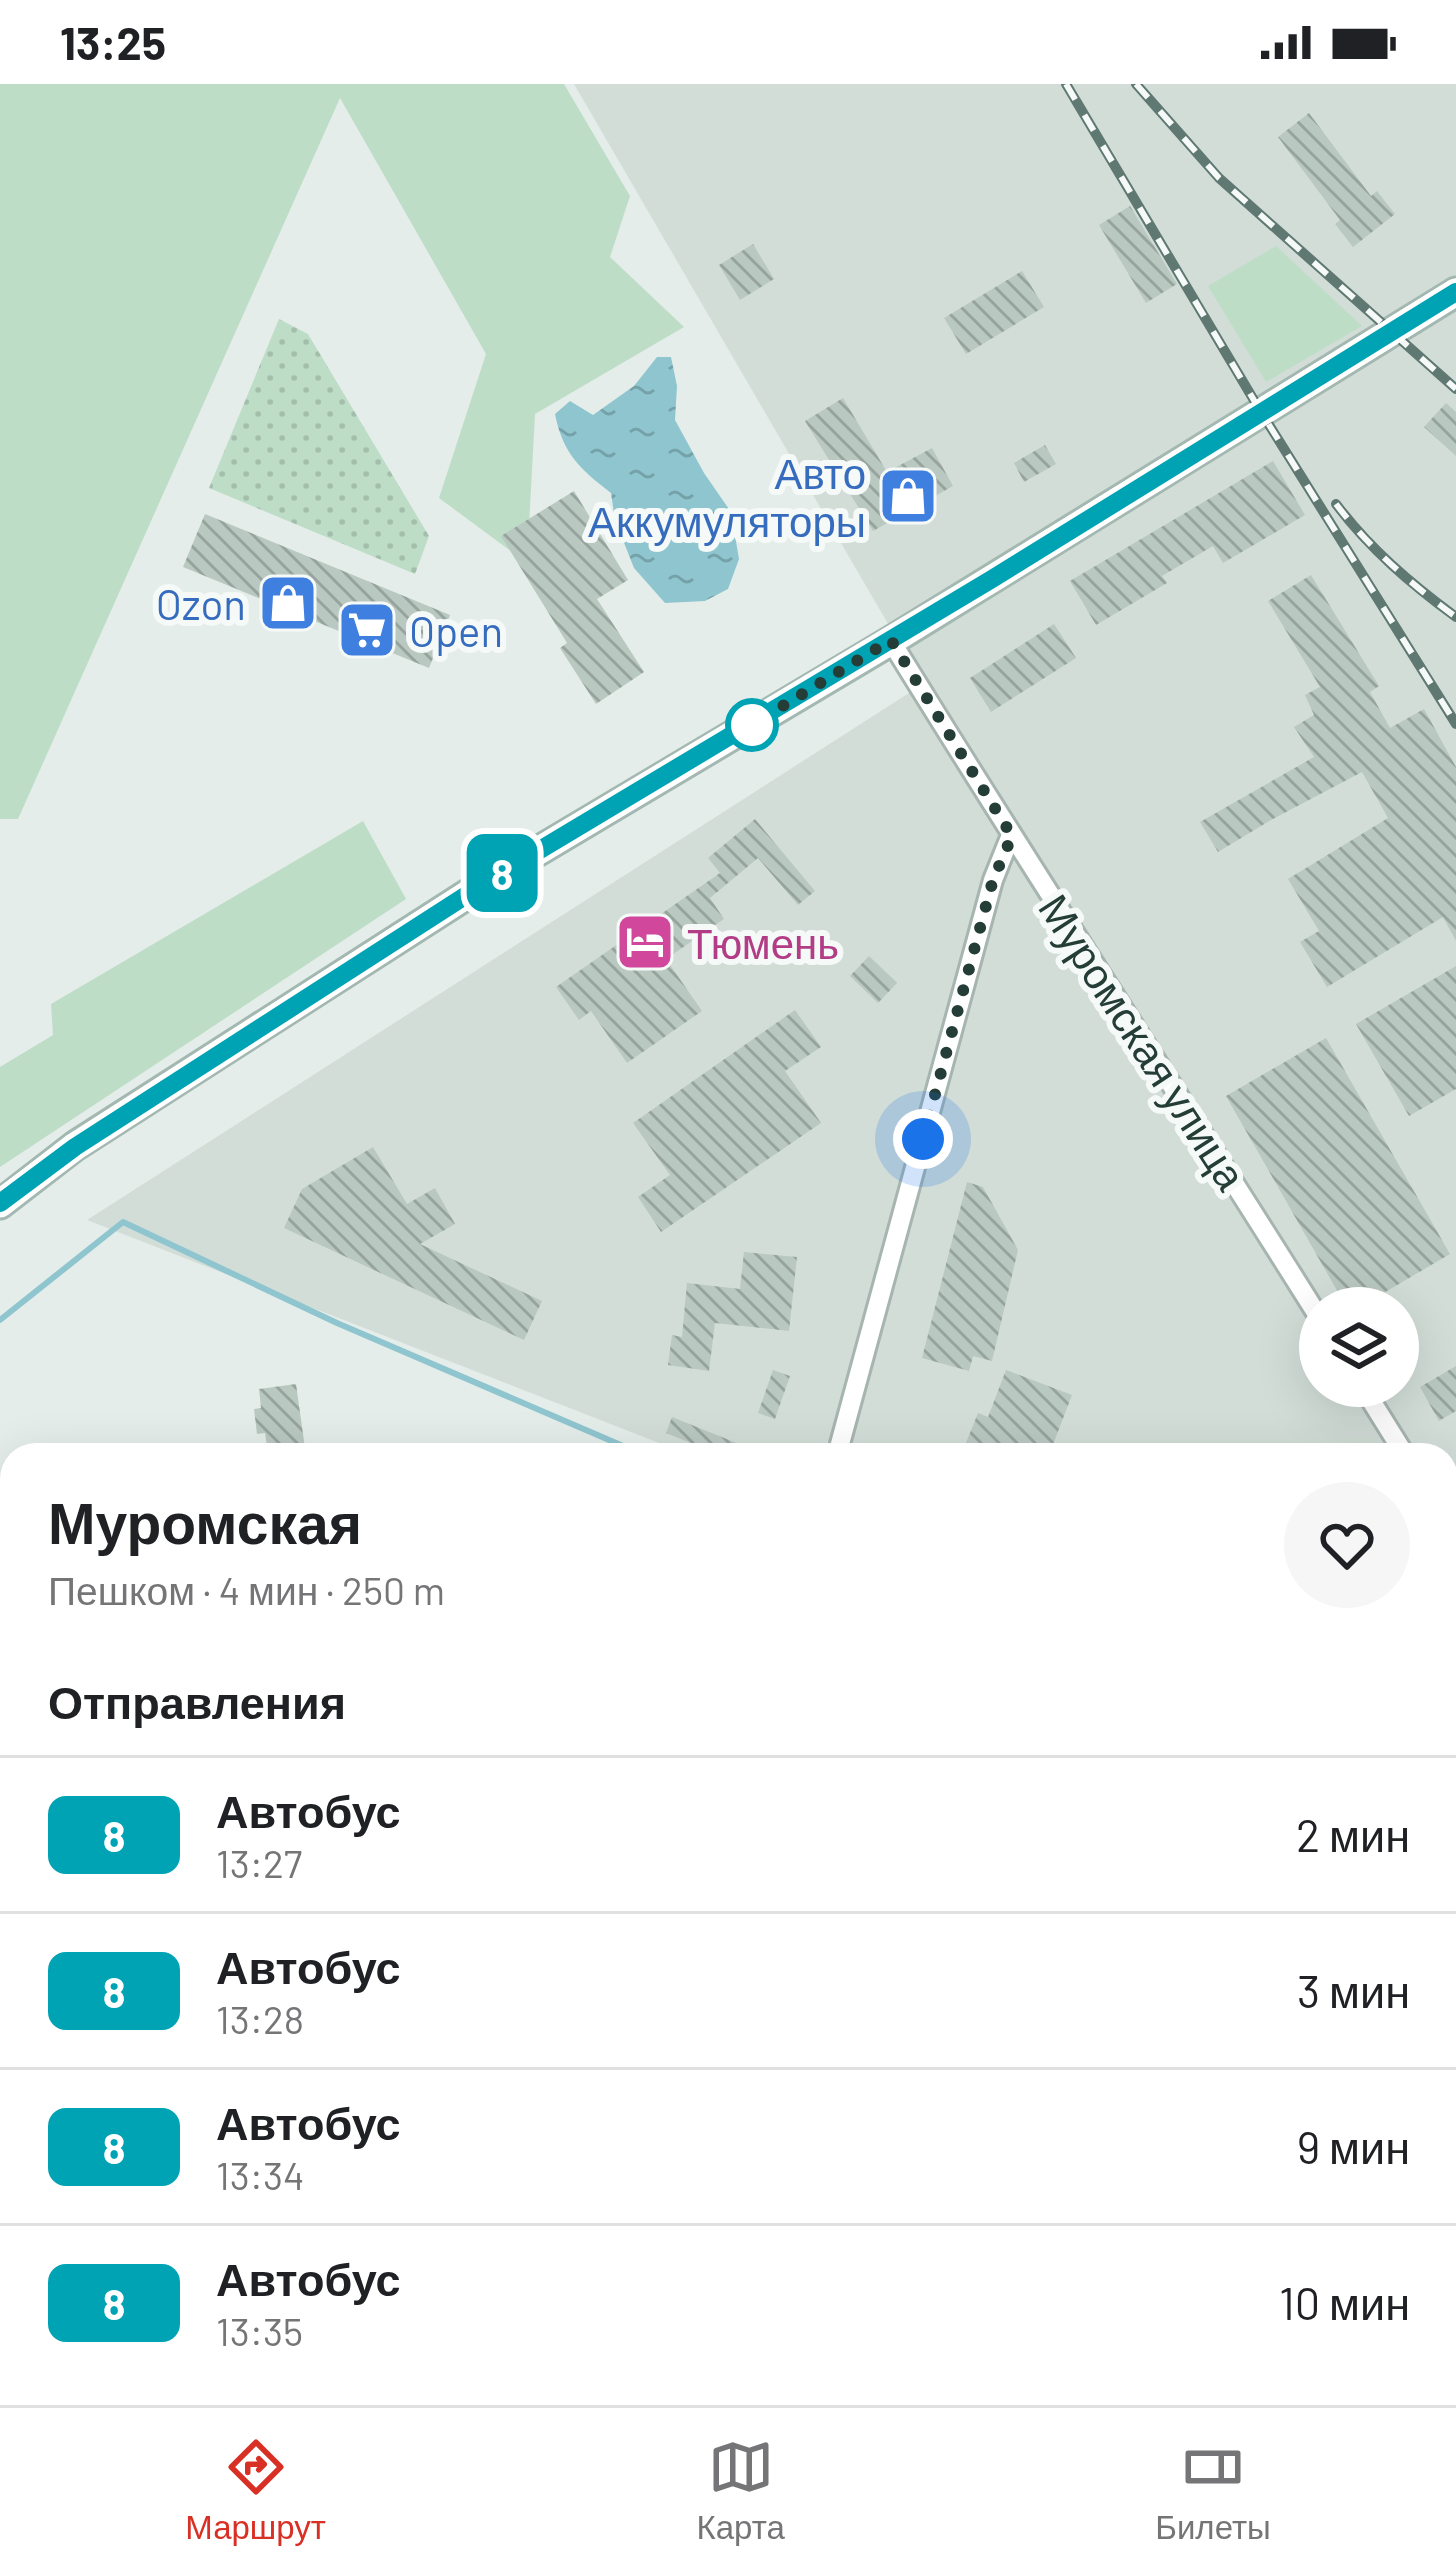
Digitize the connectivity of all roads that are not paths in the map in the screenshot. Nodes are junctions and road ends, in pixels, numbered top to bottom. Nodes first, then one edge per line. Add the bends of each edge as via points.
1 (1456, 292) edge
2 (891, 640) junction
3 (1012, 836) junction
4 (0, 1204) edge
5 (1300, 1287) edge
6 (1375, 1407) edge
7 (840, 1443) edge
8 (1398, 1443) edge

1 - 2 main road
2 - 3 street, Муромская улица
2 - 4 main road via 493,878 75,1147
3 - 5 street, Муромская улица
3 - 7 street via 993,880
6 - 8 street

